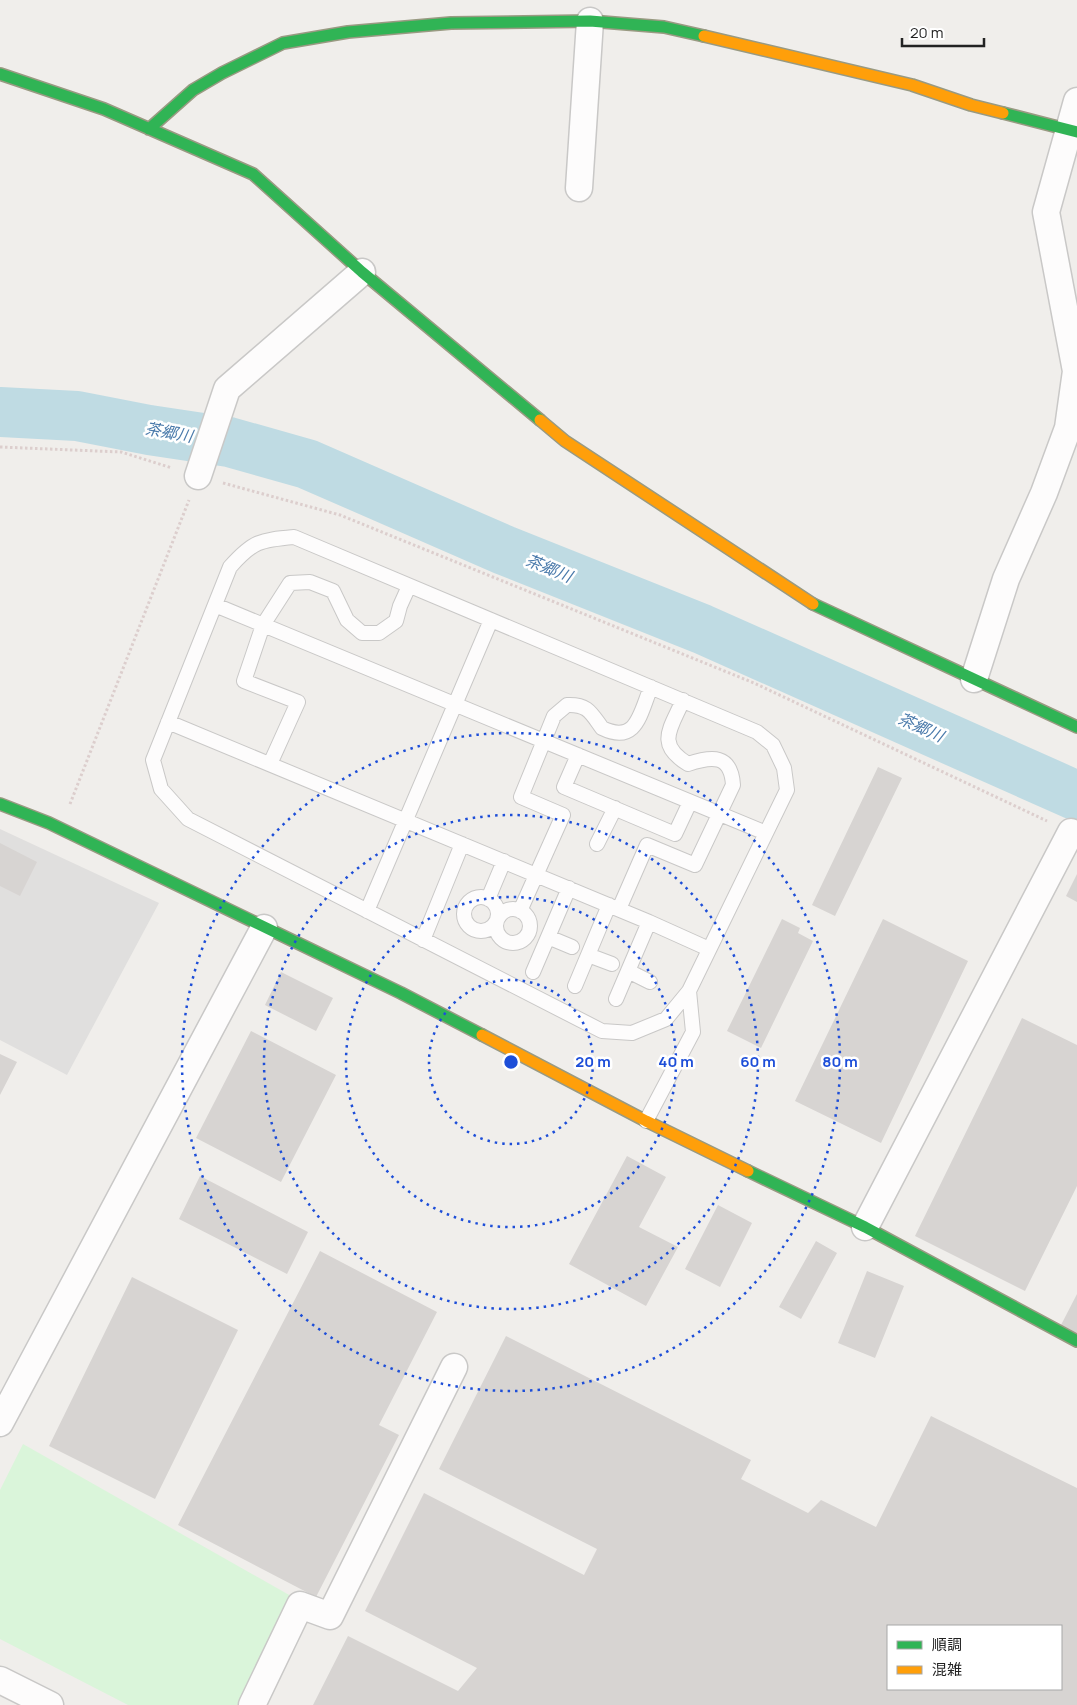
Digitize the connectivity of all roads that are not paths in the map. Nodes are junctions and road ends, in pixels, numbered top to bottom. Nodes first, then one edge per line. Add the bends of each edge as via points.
1 (590, 21) junction
2 (0, 74) edge
3 (1077, 101) edge
4 (149, 129) junction
5 (1073, 131) edge
6 (579, 188) dead end
7 (362, 272) junction
8 (1072, 429) edge
9 (198, 476) road end
10 (409, 586) junction
11 (215, 605) junction
12 (491, 620) junction
13 (263, 625) junction
14 (974, 679) junction
15 (651, 687) junction
16 (683, 700) junction
17 (455, 704) junction
18 (168, 722) junction
19 (1077, 727) edge
20 (543, 741) junction
21 (578, 755) junction
22 (270, 764) junction
23 (690, 802) junction
24 (0, 804) edge
25 (615, 808) junction
26 (719, 813) junction
27 (406, 820) junction
28 (1071, 832) road end
29 (766, 833) junction
30 (462, 844) junction
31 (598, 844) dead end
32 (504, 861) junction
33 (535, 874) junction
34 (568, 888) junction
35 (488, 899) dead end
36 (614, 907) junction
37 (367, 911) junction
38 (520, 911) dead end
39 (649, 922) junction
40 (264, 928) junction
41 (548, 937) junction
42 (423, 940) junction
43 (572, 947) dead end
44 (710, 949) junction
45 (588, 955) junction
46 (612, 964) dead end
47 (628, 971) junction
48 (533, 972) dead end
49 (650, 982) dead end
50 (575, 986) dead end
51 (689, 991) junction
52 (616, 999) dead end
53 (646, 1120) junction
54 (865, 1227) junction
55 (1077, 1341) edge
56 (454, 1367) dead end
57 (0, 1423) edge
58 (0, 1680) edge
59 (50, 1705) edge
60 (252, 1705) edge

1 - 4 street via 451,23 348,32 283,43 193,90
1 - 5 street via 664,27 912,85 971,105
1 - 6 street
2 - 4 street
3 - 5 street
4 - 7 street via 253,174
5 - 8 street via 1046,212 1076,371
7 - 9 street via 227,389
7 - 14 street via 564,441 808,602
8 - 14 street via 1006,579
10 - 11 lane via 294,537 266,539 245,550 230,567
10 - 12 lane
10 - 13 lane via 396,621 379,633 362,633 347,620 333,591 310,582 290,583
11 - 13 lane
11 - 18 lane
12 - 15 lane
12 - 17 lane
13 - 17 lane
13 - 22 lane via 244,680 298,702
14 - 19 street
15 - 16 lane
15 - 20 lane via 635,725 626,733 617,734 602,728 581,705 567,705 554,716
16 - 26 lane via 667,736 669,748 688,764 713,759 729,766 733,785
16 - 29 lane via 757,732 773,745 784,768 787,790
17 - 20 lane
17 - 27 lane
18 - 22 lane
18 - 37 lane via 154,760 161,788 188,820
20 - 21 lane
20 - 33 lane via 520,797 563,815
21 - 23 lane
21 - 25 lane via 564,787
22 - 27 lane
23 - 25 lane via 675,834
23 - 26 lane
24 - 40 street via 61,828
25 - 31 lane
26 - 29 lane
26 - 36 lane via 695,864 647,845
27 - 30 lane
27 - 37 lane
28 - 54 street
29 - 44 lane
30 - 32 lane
30 - 42 lane
32 - 33 lane
32 - 35 lane
33 - 34 lane
33 - 38 lane
34 - 36 lane
34 - 41 lane
36 - 39 lane
36 - 45 lane
37 - 42 lane
39 - 44 lane
39 - 47 lane
40 - 53 street via 401,993
40 - 57 street
41 - 43 lane
41 - 48 lane
42 - 51 lane via 602,1031 632,1033 666,1019
44 - 51 lane
45 - 46 lane
45 - 50 lane
47 - 49 lane
47 - 52 lane
51 - 53 lane via 693,1032
53 - 54 street
54 - 55 street
56 - 60 street via 330,1616 300,1605
58 - 59 street

